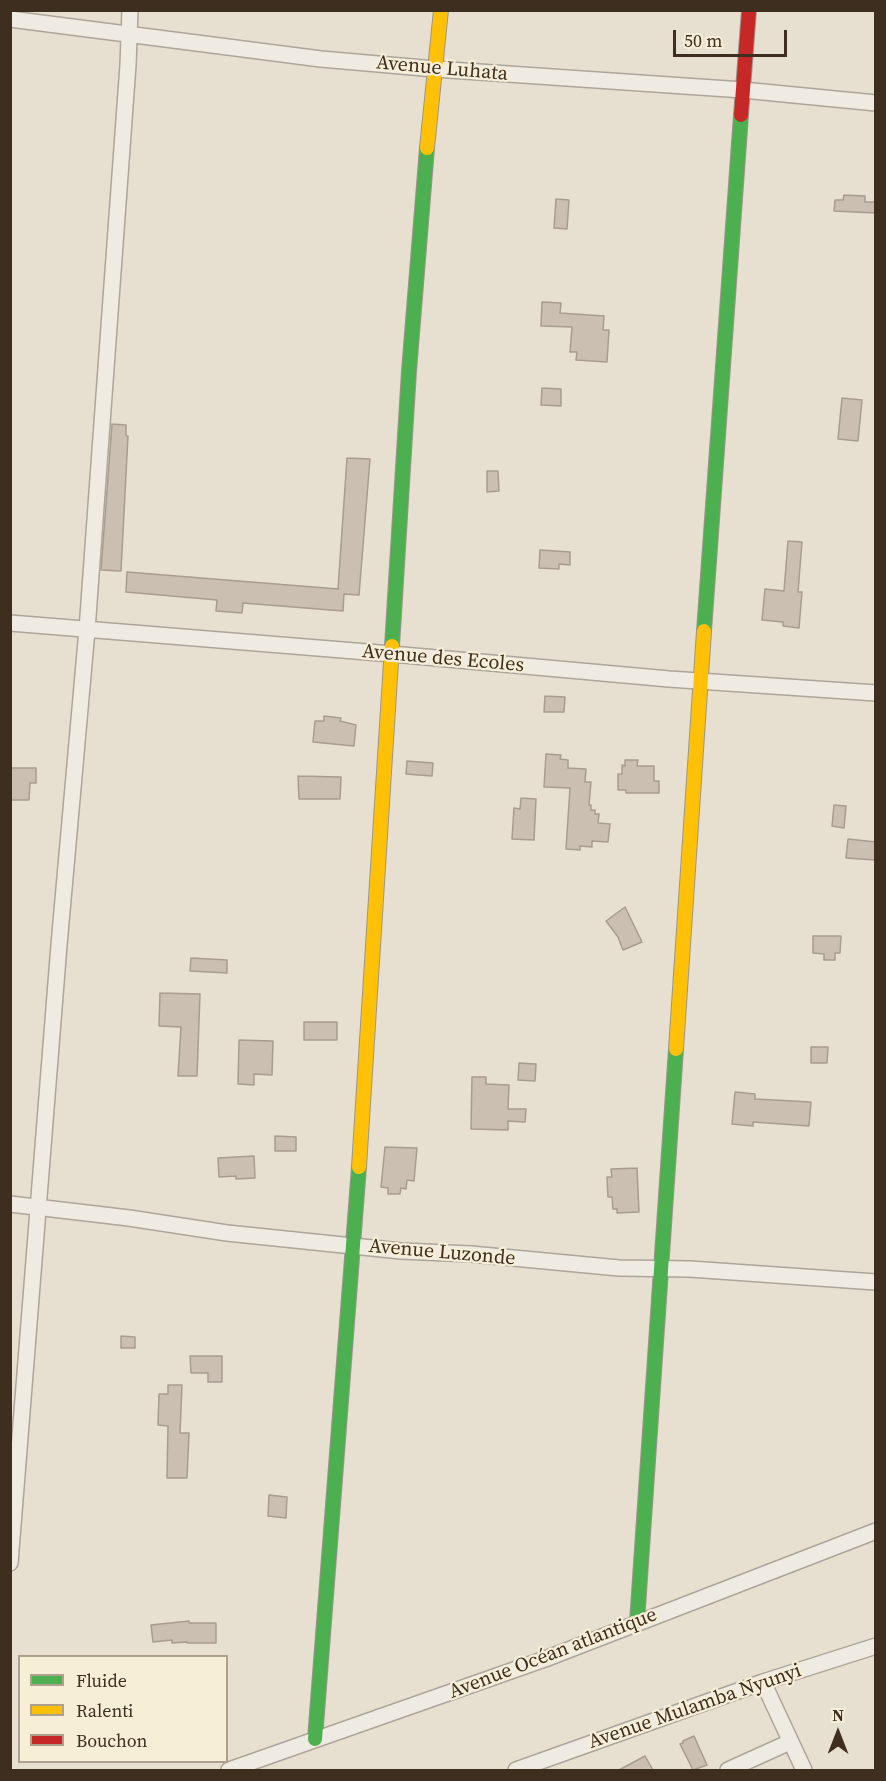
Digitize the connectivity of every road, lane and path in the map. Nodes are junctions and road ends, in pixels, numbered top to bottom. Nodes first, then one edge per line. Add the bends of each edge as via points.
1 (130, 10) edge
2 (441, 10) edge
3 (750, 10) edge
4 (10, 19) edge
5 (128, 34) junction
6 (435, 69) junction
7 (744, 90) junction
8 (876, 103) edge
9 (10, 623) edge
10 (87, 630) junction
11 (392, 654) junction
12 (700, 681) junction
13 (876, 693) edge
14 (10, 1204) edge
15 (39, 1206) junction
16 (354, 1245) junction
17 (662, 1268) junction
18 (876, 1282) edge
19 (876, 1531) edge
20 (10, 1563) edge
21 (637, 1622) junction
22 (876, 1646) edge
23 (763, 1682) junction
24 (315, 1739) junction
25 (790, 1742) junction
26 (229, 1770) edge
27 (516, 1770) edge
28 (728, 1770) edge
29 (804, 1770) edge

1 - 5 street
2 - 6 street
3 - 7 street
4 - 5 street, Avenue Luhata
5 - 6 street, Avenue Luhata via 310,58
5 - 10 street
6 - 7 street, Avenue Luhata
6 - 11 street via 409,371
7 - 8 street, Avenue Luhata
7 - 12 street
9 - 10 street, Avenue des Ecoles
10 - 11 street, Avenue des Ecoles
10 - 15 street
11 - 12 street, Avenue des Ecoles
11 - 16 street
12 - 13 street, Avenue des Ecoles
12 - 17 street
14 - 15 street, Avenue Luzonde
15 - 16 street, Avenue Luzonde via 226,1233
15 - 20 street
16 - 17 street, Avenue Luzonde
16 - 24 street
17 - 18 street, Avenue Luzonde
17 - 21 street
19 - 21 street, Avenue Océan atlantique
21 - 24 street, Avenue Océan atlantique via 545,1659
22 - 23 street, Avenue Mulamba Nyunyi
23 - 25 street
23 - 27 street, Avenue Mulamba Nyunyi
24 - 26 street, Avenue Océan atlantique
25 - 28 street
25 - 29 street

